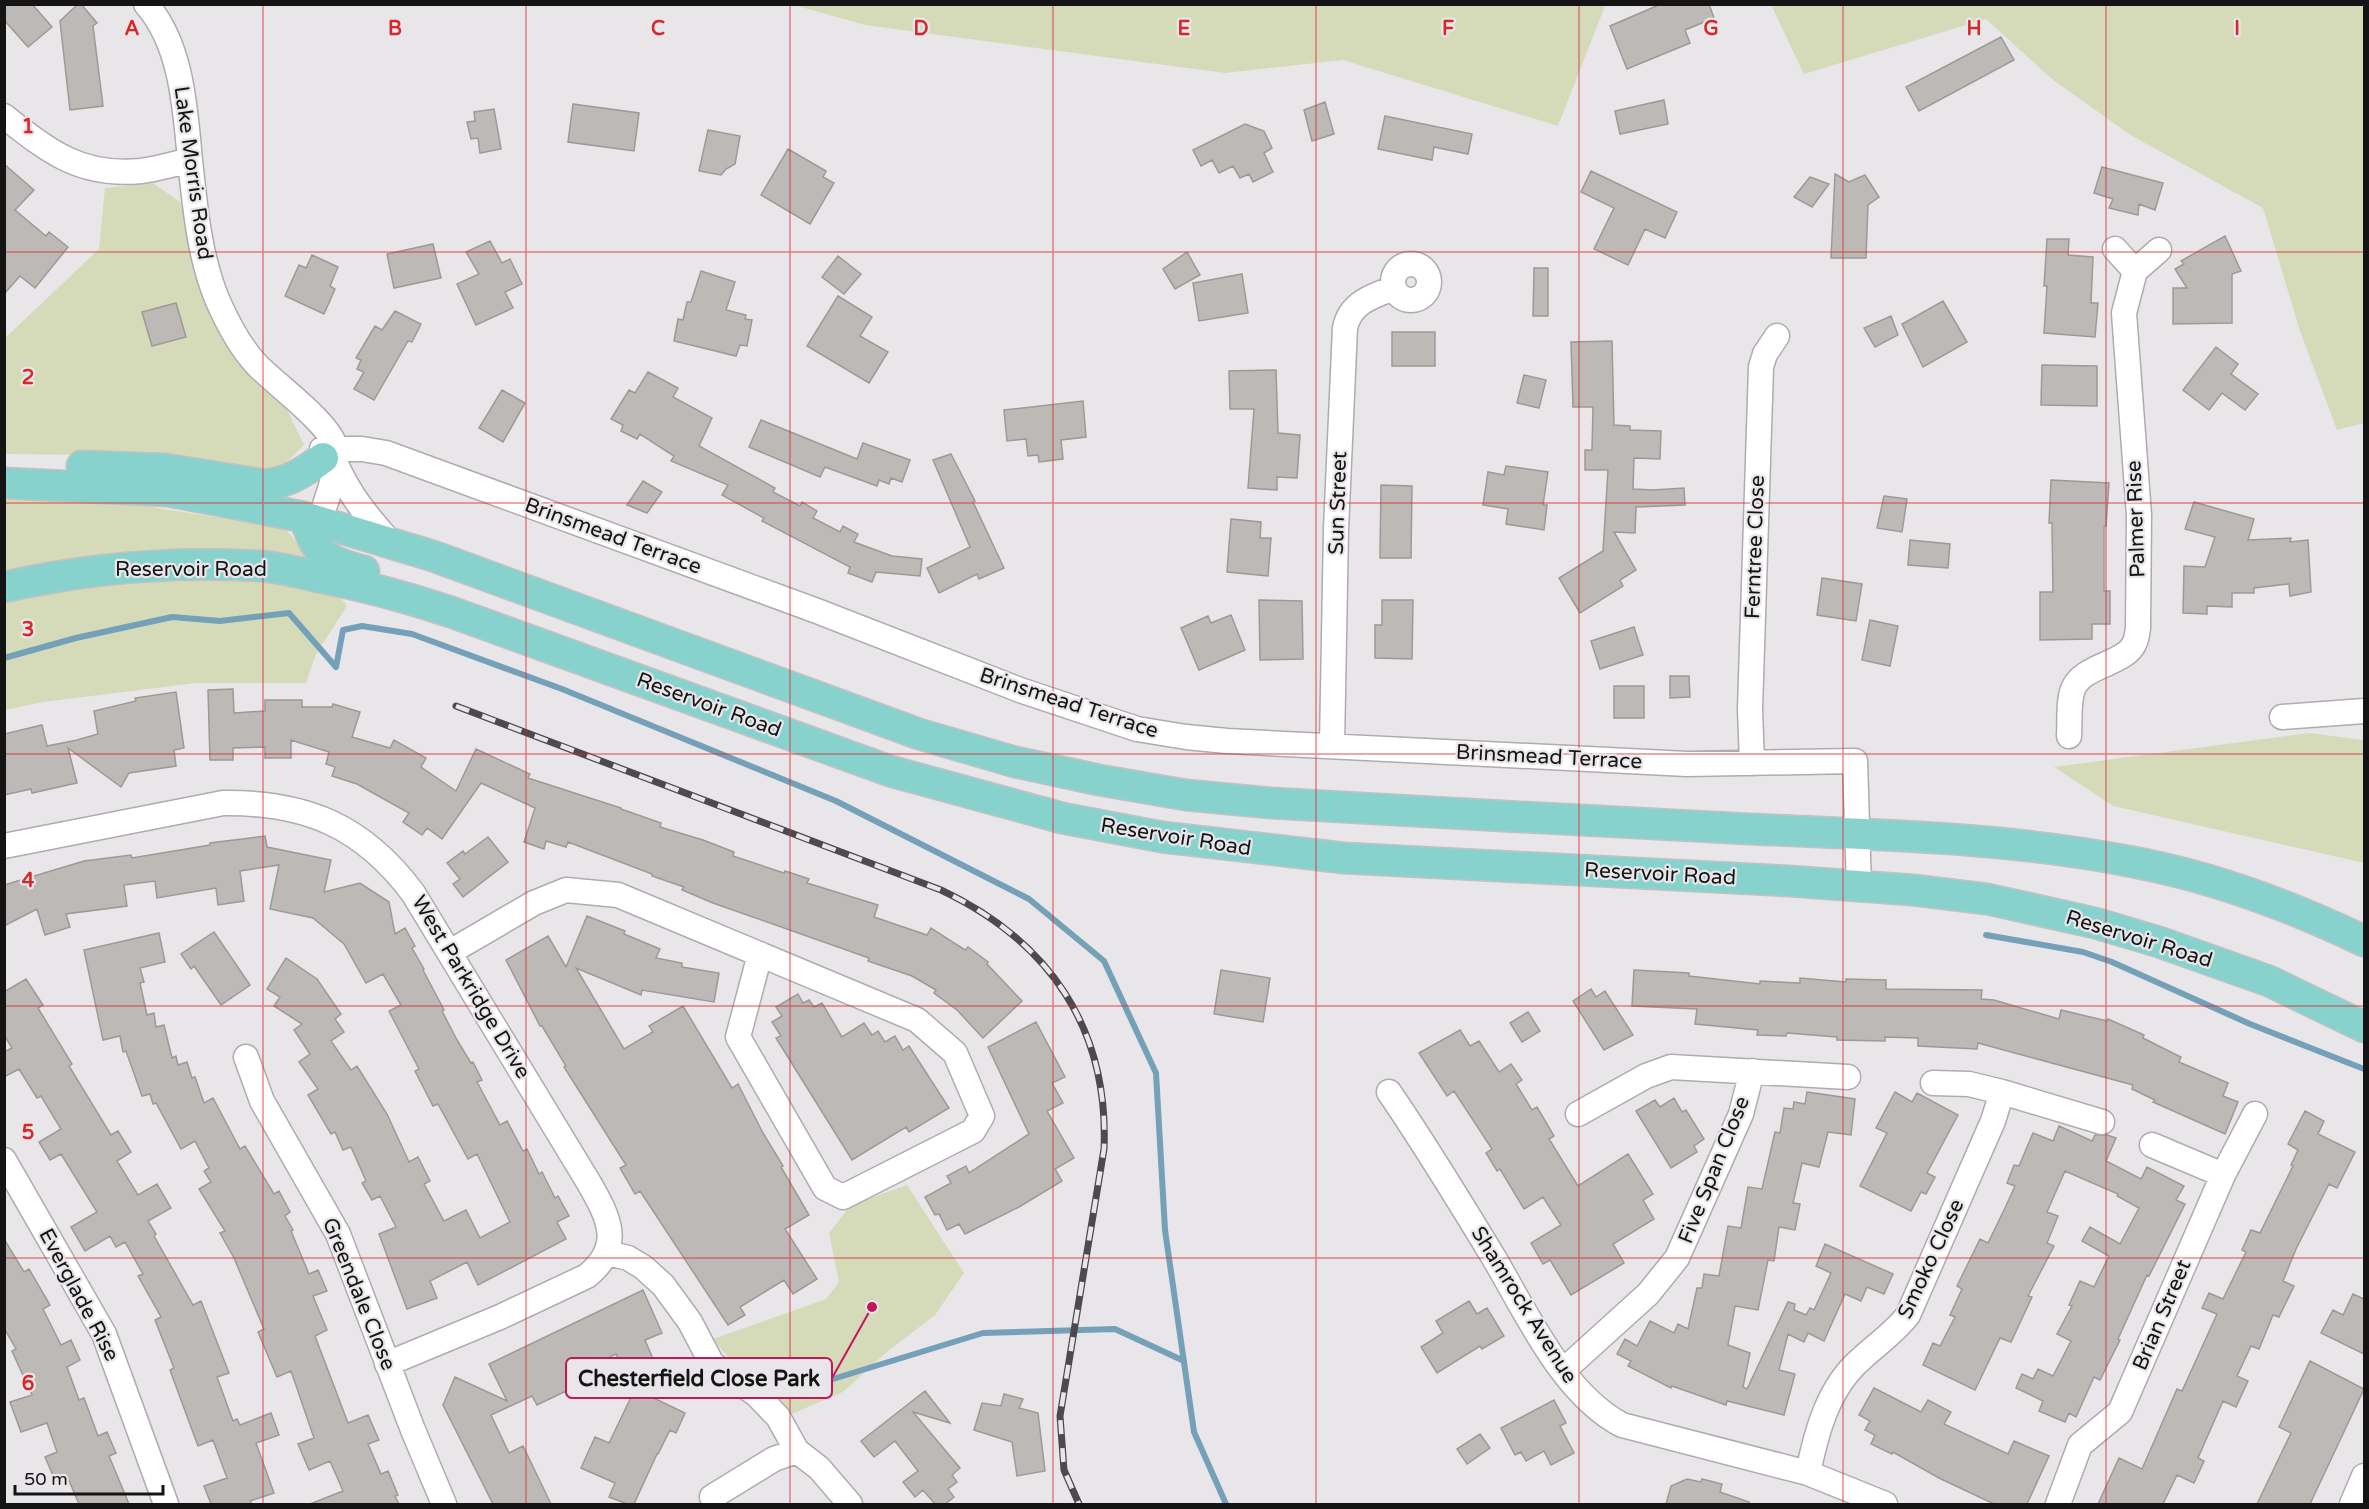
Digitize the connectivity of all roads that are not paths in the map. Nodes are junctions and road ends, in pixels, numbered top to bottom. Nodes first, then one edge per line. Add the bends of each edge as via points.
1 (146, 4) edge
2 (4, 116) edge
3 (190, 160) junction
4 (2115, 249) dead end
5 (2159, 250) dead end
6 (2136, 271) junction
7 (1394, 288) dead end
8 (1777, 336) dead end
9 (329, 454) junction
10 (4, 464) edge
11 (4, 483) edge
12 (312, 526) junction
13 (390, 542) junction
14 (262, 566) junction
15 (4, 587) edge
16 (683, 696) junction
17 (2364, 711) edge
18 (2282, 717) dead end
19 (2070, 735) dead end
20 (1332, 746) junction
21 (1752, 763) junction
22 (1858, 834) junction
23 (4, 846) edge
24 (1859, 887) junction
25 (2364, 941) edge
26 (450, 952) junction
27 (760, 954) junction
28 (2364, 1027) edge
29 (246, 1057) dead end
30 (1752, 1071) junction
31 (1848, 1077) dead end
32 (1933, 1083) dead end
33 (1389, 1092) dead end
34 (2002, 1092) junction
35 (1578, 1114) dead end
36 (2255, 1114) dead end
37 (2102, 1122) dead end
38 (2152, 1145) dead end
39 (4, 1160) edge
40 (2223, 1175) junction
41 (608, 1252) junction
42 (387, 1364) junction
43 (1563, 1371) junction
44 (797, 1451) junction
45 (1808, 1473) junction
46 (2364, 1476) edge
47 (712, 1497) dead end
48 (166, 1504) edge
49 (444, 1504) edge
50 (850, 1504) edge
51 (1885, 1504) edge
52 (2058, 1504) edge
53 (2352, 1504) edge

1 - 3 street, Lake Morris Road via 158,18 176,64
2 - 3 street via 71,163 94,170 140,171
3 - 9 street, Lake Morris Road via 198,226 217,298 235,336 255,363 324,425
4 - 6 street
5 - 6 street
6 - 19 street, Palmer Rise via 2124,313 2139,515 2138,628 2130,650 2087,673 2074,686
7 - 20 street, Sun Street via 1355,307 1345,328
8 - 21 street, Ferntree Close via 1761,367 1750,709
9 - 10 main road via 297,476 266,485 165,469
9 - 12 street
9 - 13 street, Lake Morris Road via 357,505
9 - 20 street, Brinsmead Terrace via 386,453 1020,690 1137,729 1186,737
11 - 12 main road, Reservoir Road via 168,491
12 - 13 main road, Reservoir Road
12 - 14 main road via 290,556
12 - 16 main road via 317,548 335,564 405,582 529,624 603,654
13 - 22 main road, Reservoir Road via 919,734 1015,762 1099,780 1186,795 1282,803
14 - 15 main road, Reservoir Road via 112,569
14 - 16 main road, Reservoir Road via 389,592
16 - 24 main road, Reservoir Road via 890,771 1062,818 1162,837 1344,858
17 - 18 street
20 - 21 street, Brinsmead Terrace via 1687,764
21 - 22 street, Brinsmead Terrace via 1855,761
22 - 24 street
22 - 25 main road, Reservoir Road via 1998,843 2133,862 2196,876 2263,898
23 - 26 street, West Parkridge Drive via 223,803 292,808 370,846 401,877
24 - 28 main road, Reservoir Road via 1987,899 2095,923 2269,981
26 - 27 street via 534,903 566,891 618,895
26 - 41 street, West Parkridge Drive via 604,1209 611,1239
27 - 27 street via 917,1020 955,1053 982,1116 973,1131 843,1197 825,1188 738,1037
29 - 42 street, Greendale Close via 262,1101 338,1234
30 - 31 street
30 - 35 street, Five Span Close via 1671,1067 1646,1076
30 - 43 street, Five Span Close via 1741,1114 1677,1258 1648,1294
32 - 34 street via 1969,1084
33 - 43 street, Shamrock Avenue via 1428,1148
34 - 37 street
34 - 45 street, Smoko Close via 1908,1315 1842,1381 1820,1422
36 - 40 street, Brian Street
38 - 40 street
39 - 48 street, Everglade Rise via 104,1334
40 - 52 street, Brian Street via 2120,1412 2079,1445
41 - 42 street via 599,1266 572,1284
41 - 44 street via 628,1258 663,1285 690,1322 712,1364 756,1394 778,1417
42 - 49 street, Greendale Close
43 - 45 street, Shamrock Avenue via 1591,1405 1622,1425
44 - 47 street via 774,1459
44 - 50 street via 819,1468
45 - 51 street, Shamrock Avenue
46 - 53 street

